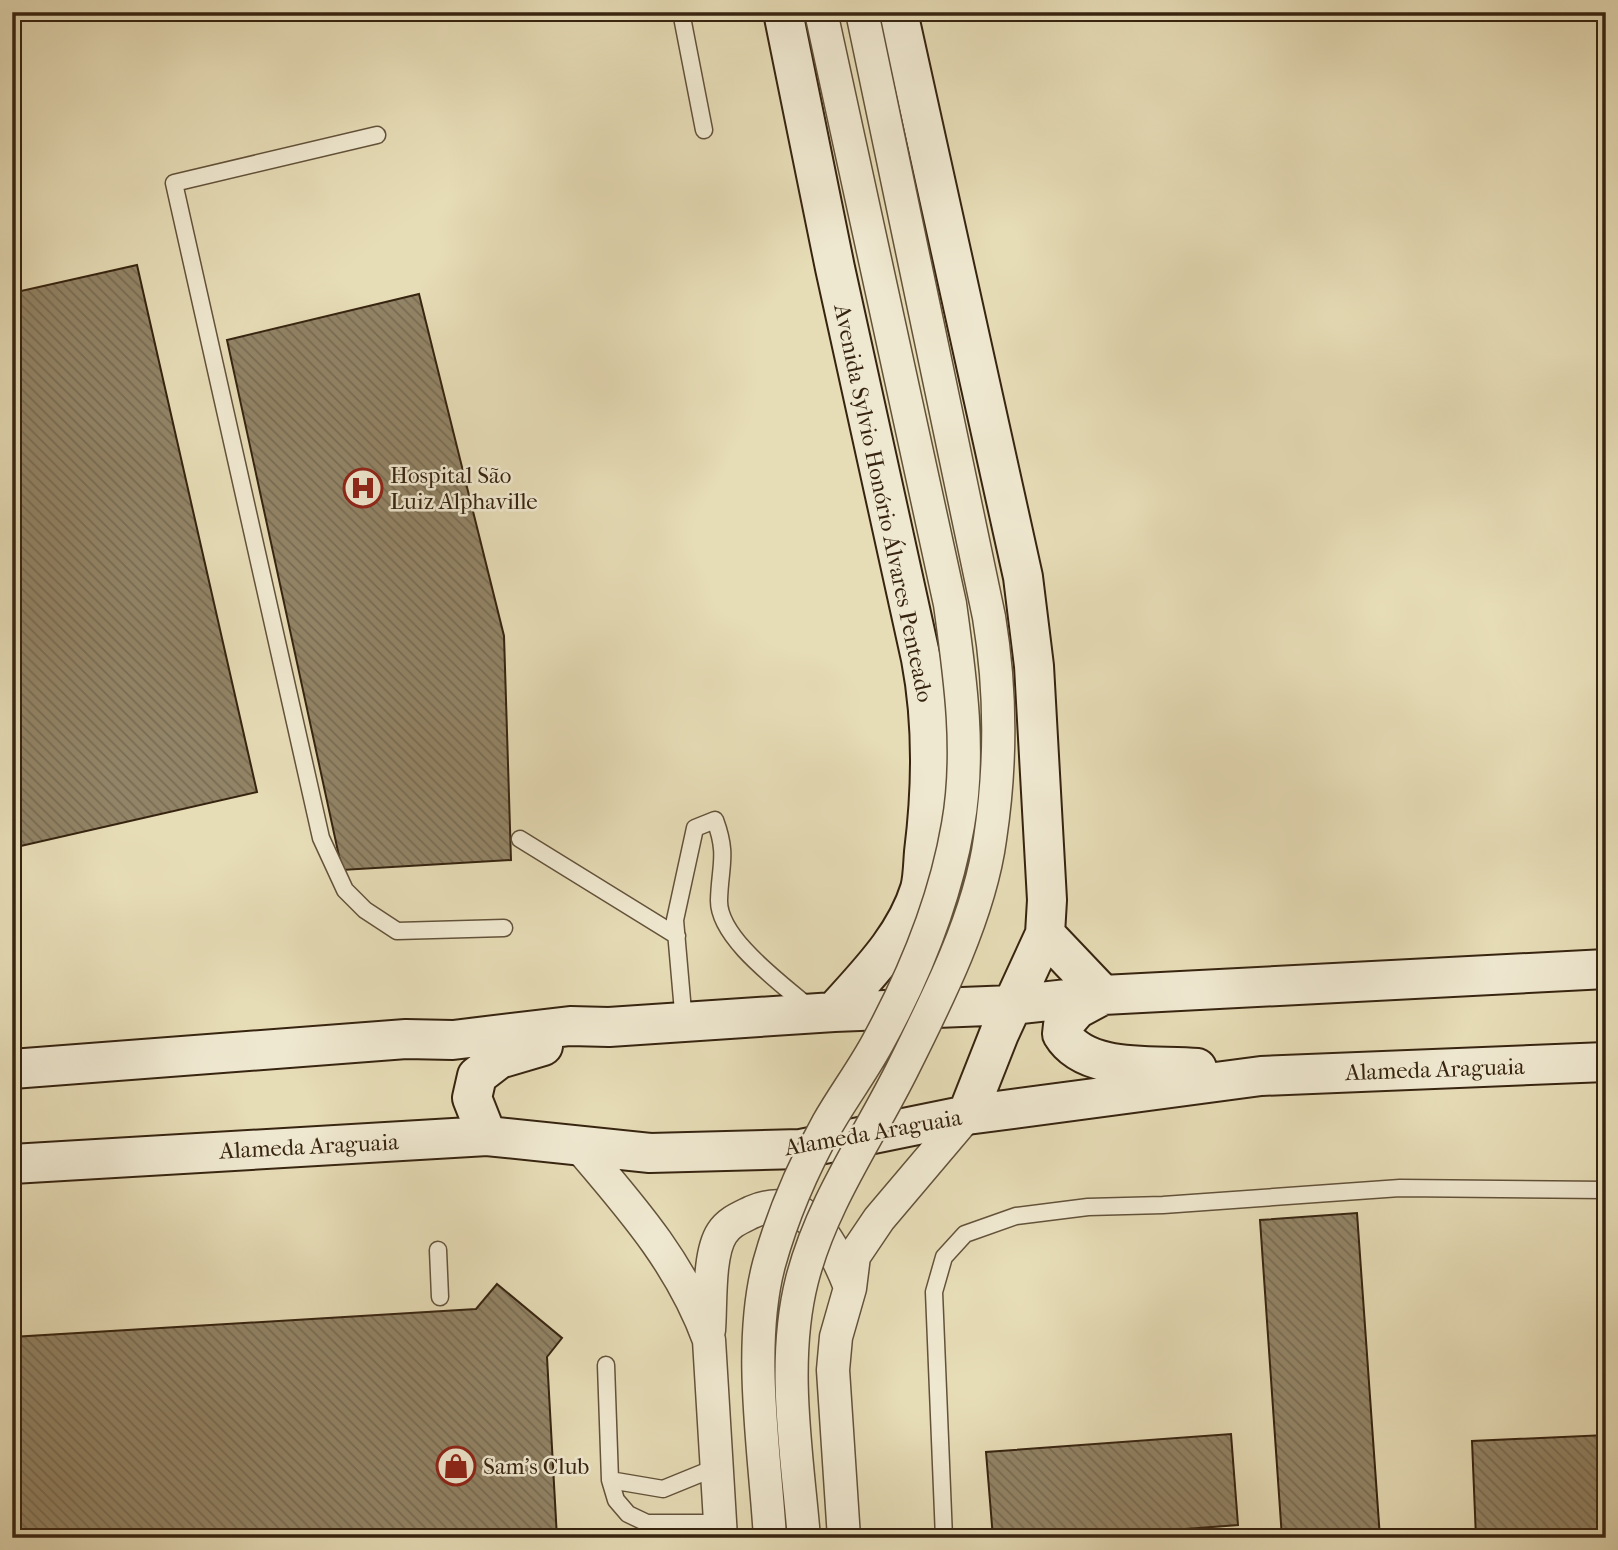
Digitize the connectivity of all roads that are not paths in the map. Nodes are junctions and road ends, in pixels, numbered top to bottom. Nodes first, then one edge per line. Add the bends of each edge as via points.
1 (681, 12) edge
2 (783, 12) edge
3 (821, 12) edge
4 (862, 12) edge
5 (898, 12) edge
6 (704, 130) dead end
7 (377, 135) dead end
8 (1031, 644) junction
9 (921, 659) junction
10 (520, 839) dead end
11 (504, 928) dead end
12 (1045, 934) junction
13 (677, 936) junction
14 (1606, 969) edge
15 (1103, 995) junction
16 (1013, 1005) junction
17 (825, 1013) junction
18 (684, 1023) junction
19 (609, 1027) junction
20 (12, 1053) edge
21 (1606, 1062) edge
22 (50, 1066) junction
23 (12, 1069) edge
24 (1261, 1076) junction
25 (967, 1115) junction
26 (487, 1136) junction
27 (579, 1146) junction
28 (12, 1164) edge
29 (1606, 1190) edge
30 (438, 1250) dead end
31 (850, 1288) junction
32 (440, 1297) dead end
33 (709, 1340) junction
34 (606, 1365) dead end
35 (717, 1467) junction
36 (610, 1480) junction
37 (721, 1530) edge
38 (770, 1538) edge
39 (804, 1538) edge
40 (844, 1538) edge
41 (944, 1538) edge

1 - 6 lane
2 - 9 main road, Avenida Sylvio Honório Álvares Penteado
3 - 38 street, bridge via 950,604 961,688 963,770 959,823 944,891 919,956 878,1042 827,1125 770,1264 758,1337
4 - 39 street, bridge via 989,617 999,703 990,839 964,933 904,1066 827,1207 802,1279 791,1336
5 - 8 main road via 1023,577
7 - 11 lane via 174,183 321,838 345,890 397,931
8 - 9 main road
8 - 12 main road via 1048,900
9 - 17 main road, Avenida Sylvio Honório Álvares Penteado via 930,741 928,825 920,889 886,953
10 - 13 lane
12 - 15 main road
12 - 16 main road
13 - 17 lane via 677,903 695,828 715,820 724,844 719,901 726,926 738,943
13 - 18 lane
14 - 15 main road
15 - 16 main road
15 - 24 main road via 1077,1009 1063,1026 1062,1034 1075,1048 1112,1062
16 - 17 main road
16 - 25 main road
17 - 18 main road
18 - 19 main road
19 - 22 main road via 570,1026 453,1040 406,1039
19 - 26 main road via 499,1059 482,1070 472,1098
20 - 22 lane
21 - 24 main road, Alameda Araguaia
22 - 23 main road
24 - 25 main road, Alameda Araguaia
25 - 27 main road, Alameda Araguaia via 800,1149 650,1153
25 - 31 street via 879,1219 854,1256
26 - 27 main road, Alameda Araguaia
26 - 28 main road, Alameda Araguaia
27 - 33 street via 670,1258
29 - 41 lane via 1400,1188 1088,1207 1016,1216 965,1234 944,1257 934,1292
30 - 32 lane
31 - 33 street via 835,1249 820,1227 791,1210 766,1206 730,1223 720,1235
31 - 40 street via 836,1337 834,1370
33 - 35 street
34 - 36 lane
35 - 36 lane via 663,1489
35 - 37 street
36 - 37 lane via 616,1500 628,1514 647,1523

